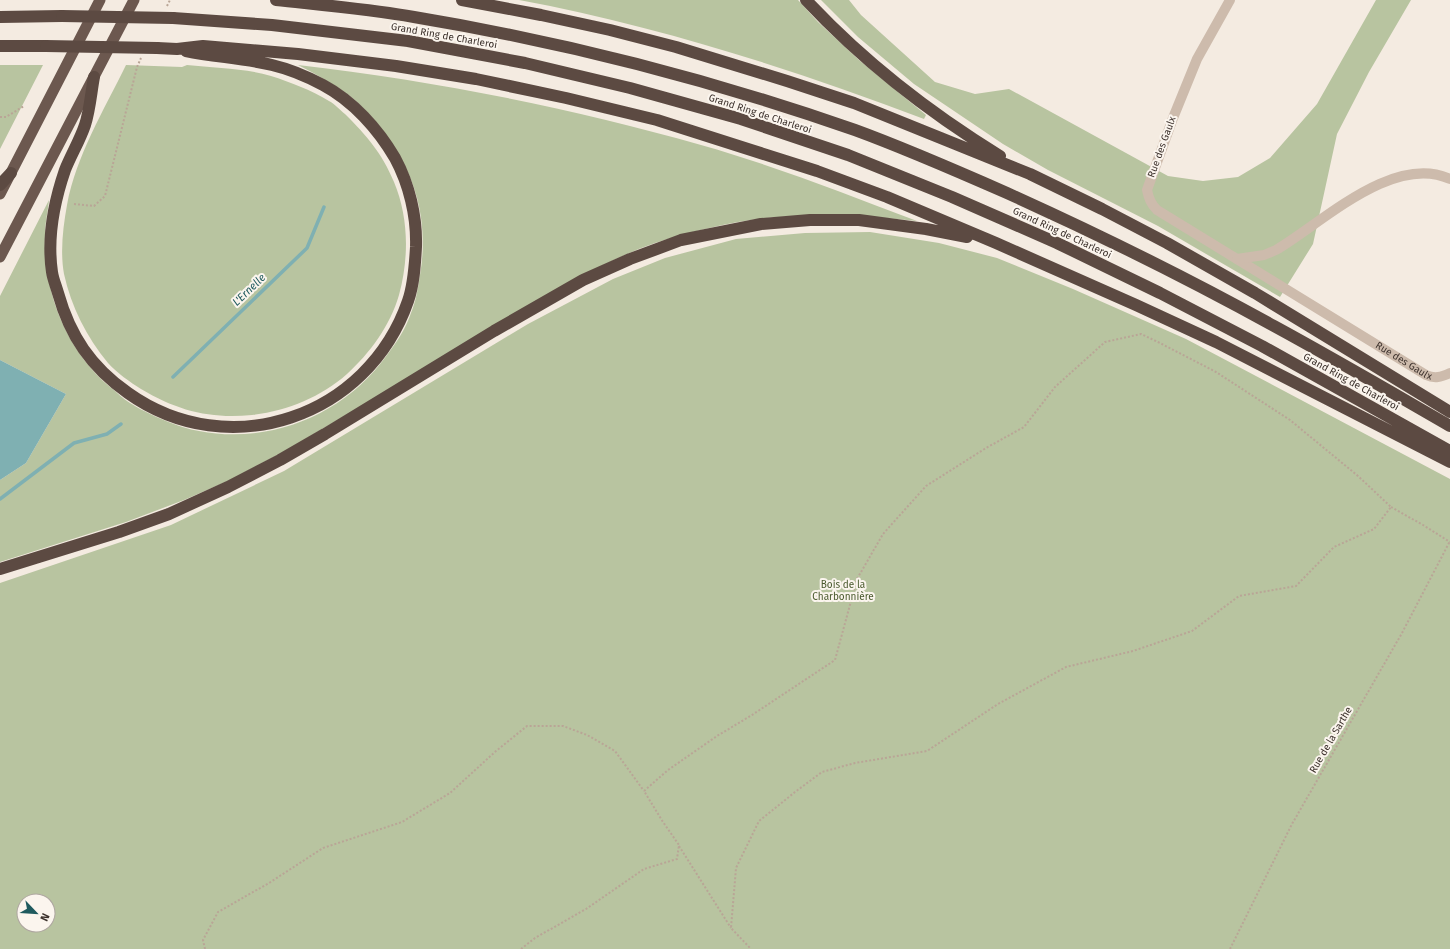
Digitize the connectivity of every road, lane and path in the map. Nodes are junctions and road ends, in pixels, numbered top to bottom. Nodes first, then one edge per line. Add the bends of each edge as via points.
1 (100, 0) edge
2 (134, 0) edge
3 (170, 0) edge
4 (276, 0) edge
5 (462, 0) edge
6 (806, 0) edge
7 (1230, 0) edge
8 (167, 7) dead end
9 (0, 17) edge
10 (0, 46) edge
11 (177, 49) junction
12 (144, 54) dead end
13 (94, 77) junction
14 (24, 106) dead end
15 (0, 117) edge
16 (11, 173) junction
17 (1030, 174) junction
18 (1450, 179) edge
19 (0, 185) edge
20 (0, 194) edge
21 (74, 204) dead end
22 (996, 243) junction
23 (0, 257) edge
24 (1237, 259) junction
25 (1450, 373) edge
26 (1450, 412) edge
27 (1450, 426) edge
28 (1450, 451) edge
29 (1450, 462) edge
30 (1391, 508) junction
31 (1450, 542) edge
32 (0, 569) edge
33 (644, 791) junction
34 (679, 845) junction
35 (731, 928) junction
36 (205, 949) edge
37 (521, 949) edge
38 (751, 949) edge
39 (1230, 949) edge

1 - 16 highway
2 - 13 highway
3 - 8 path
4 - 27 highway, Grand Ring de Charleroi via 412,16 527,38 638,64 745,94 857,131 976,179 1170,270 1272,324
5 - 17 highway via 610,30 779,78 854,103
6 - 17 highway via 854,47 896,82 945,120
7 - 24 street, Rue des Gaulx via 1197,59 1147,190 1152,205 1157,210
9 - 28 highway, Grand Ring de Charleroi, bridge via 173,18 272,25 408,41 524,63 741,118 834,150 952,197 1057,243 1262,346
10 - 11 highway, bridge
11 - 13 highway via 275,65 323,85 343,97 369,122 387,144 402,172 412,206 416,235 415,263 409,299 395,332 377,358 351,384 326,403 293,418 259,426 227,428 200,425 172,416 141,403 118,386 94,363 74,336 62,309 52,272 50,240 55,204 65,170 85,124
11 - 22 highway via 203,46 396,66 566,98 657,120 817,171
12 - 21 path via 137,67 105,196 94,206
13 - 23 highway
14 - 15 path via 6,117
16 - 19 highway
16 - 20 highway
17 - 26 highway via 1167,243 1255,293
18 - 24 street via 1438,174 1425,173 1390,180 1349,200 1276,250 1264,255
22 - 29 highway via 1216,342
22 - 32 highway via 926,229 859,220 761,224 681,240 583,280 306,445 228,487 169,514
24 - 25 street, Rue des Gaulx via 1426,375 1439,378
30 - 31 path
30 - 33 path via 1358,476 1290,420 1216,372 1141,334 1105,342 1054,388 1024,427 926,486 883,534 857,579 835,660 686,757
30 - 35 path via 1374,529 1334,547 1296,586 1239,596 1192,631 1133,651 1066,667 998,704 927,751 855,763 822,772 759,821 736,868
31 - 39 path, Rue de la Sarthe via 1398,640 1292,824
33 - 34 path
33 - 36 path via 615,751 587,735 563,726 527,726 444,797 402,822 323,848 218,912 203,940
34 - 35 path
34 - 37 path via 678,859 644,869
35 - 38 path

